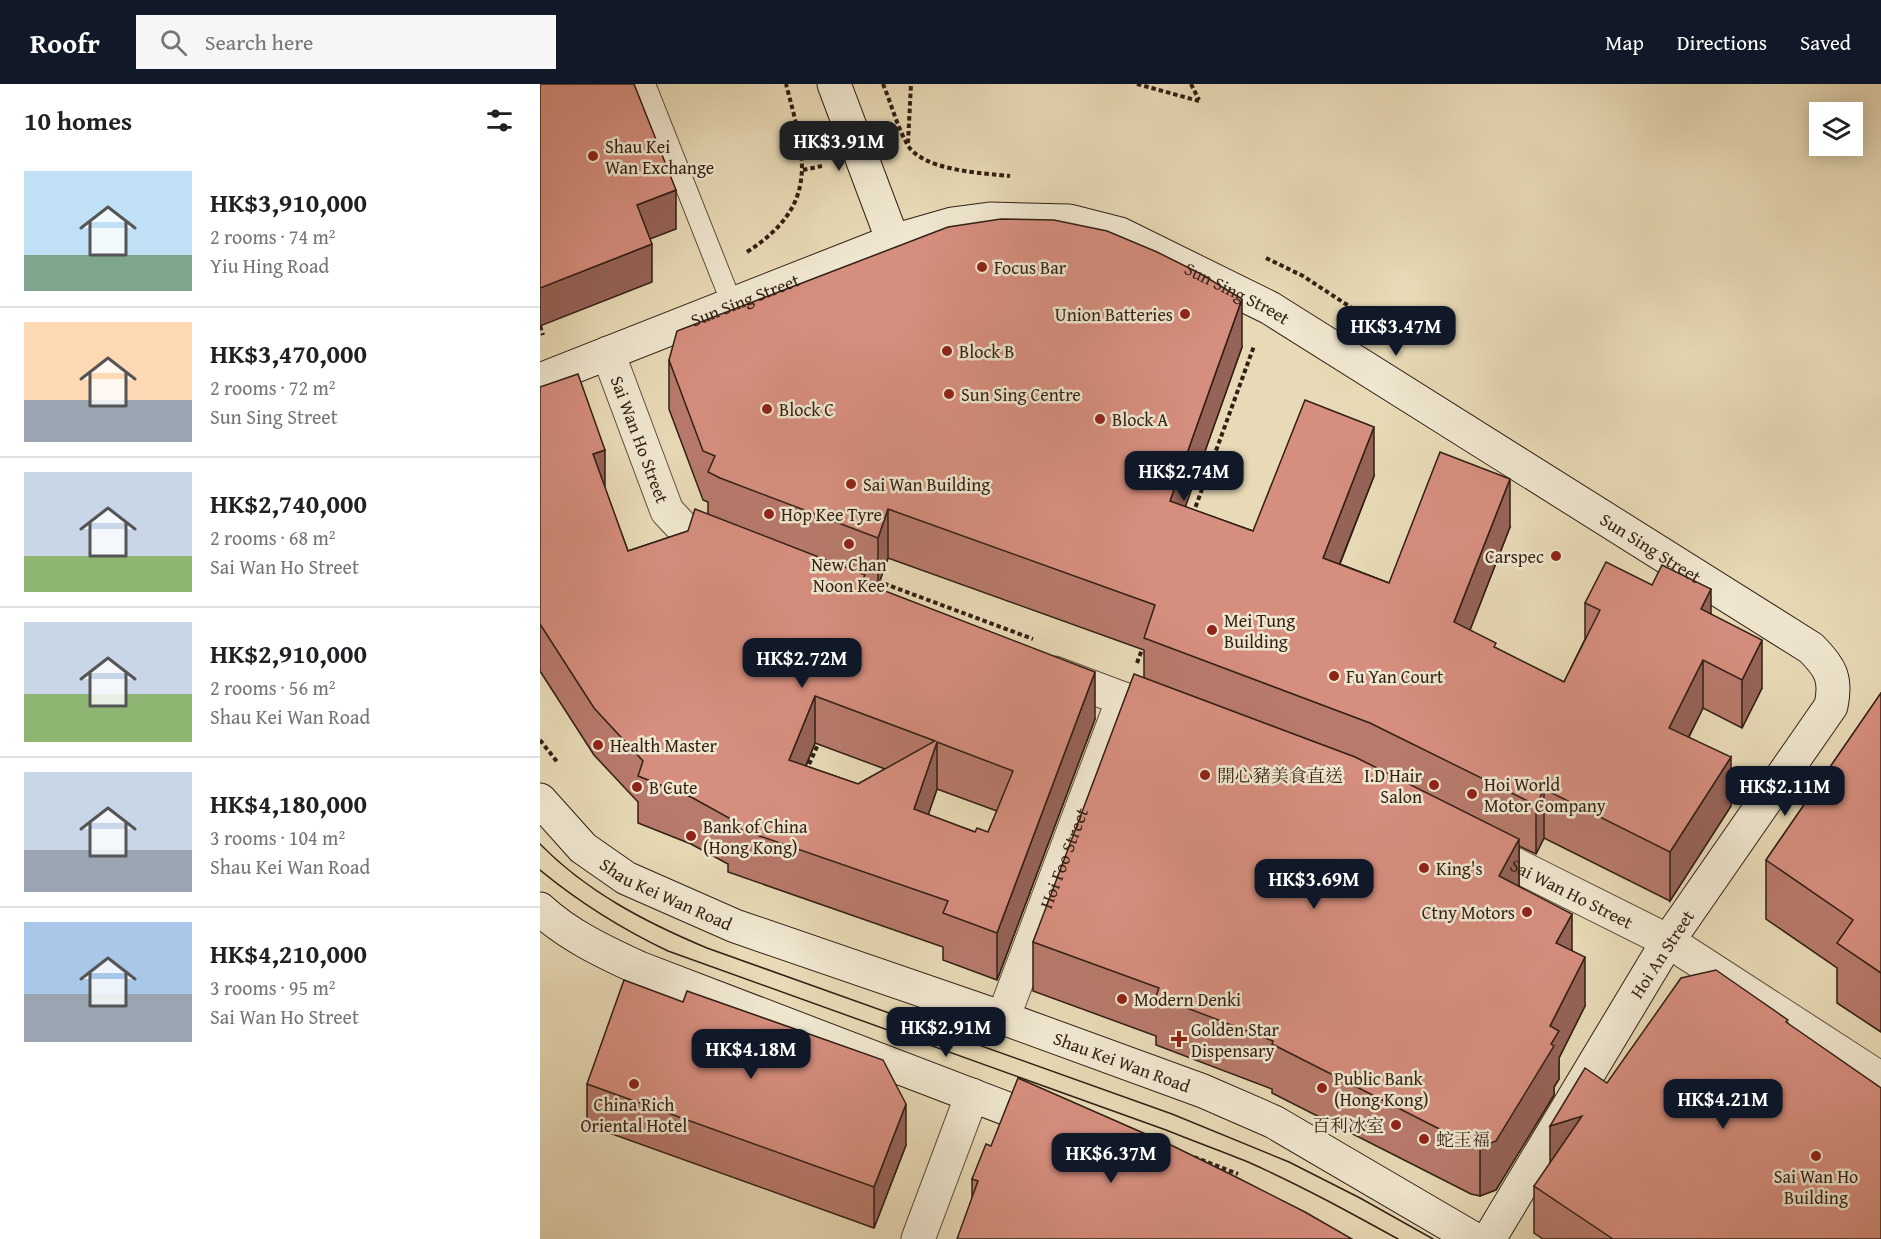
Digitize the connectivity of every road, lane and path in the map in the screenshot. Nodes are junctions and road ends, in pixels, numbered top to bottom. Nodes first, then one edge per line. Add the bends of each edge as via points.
1 (645, 84) edge
2 (834, 84) edge
3 (883, 84) edge
4 (911, 84) edge
5 (1137, 84) edge
6 (1191, 84) edge
7 (893, 241) junction
8 (732, 304) junction
9 (1256, 340) dead end
10 (608, 353) junction
11 (540, 380) edge
12 (1190, 522) edge
13 (756, 560) edge
14 (872, 579) edge
15 (1144, 643) edge
16 (1030, 651) joint
17 (1136, 665) dead end
18 (1832, 674) joint
19 (1124, 699) junction
20 (1189, 723) edge
21 (822, 734) edge
22 (803, 776) edge
23 (540, 800) edge
24 (1447, 831) edge
25 (540, 909) edge
26 (1668, 941) junction
27 (1003, 1018) junction
28 (1881, 1079) edge
29 (972, 1095) junction
30 (1074, 1134) edge
31 (1189, 1155) edge
32 (1238, 1174) dead end
33 (918, 1239) edge
34 (1474, 1239) edge
35 (1489, 1239) edge

1 - 8 lane
2 - 7 street
3 - 4 path via 908,146
5 - 6 path via 1199,100
7 - 8 street, Sun Sing Street
7 - 18 street, Sun Sing Street via 952,224 990,219 1070,221 1120,234 1270,308 1811,648
8 - 10 street, Sun Sing Street
9 - 12 path
10 - 11 street, Sun Sing Street
10 - 13 street, Sai Wan Ho Street via 668,511 684,529
14 - 16 path
15 - 17 path
16 - 19 street
18 - 26 street, Hoi An Street via 1831,706
19 - 20 street
19 - 27 street, Hoi Foo Street
21 - 22 path
23 - 27 street, Shau Kei Wan Road via 583,848 626,878 735,926
24 - 26 street, Sai Wan Ho Street
25 - 29 street via 594,947 639,968
26 - 28 street, Sai Wan Ho Street
26 - 35 street, Hoi An Street
27 - 34 street, Shau Kei Wan Road via 1203,1091 1274,1122
29 - 30 street
29 - 33 street
31 - 32 path

